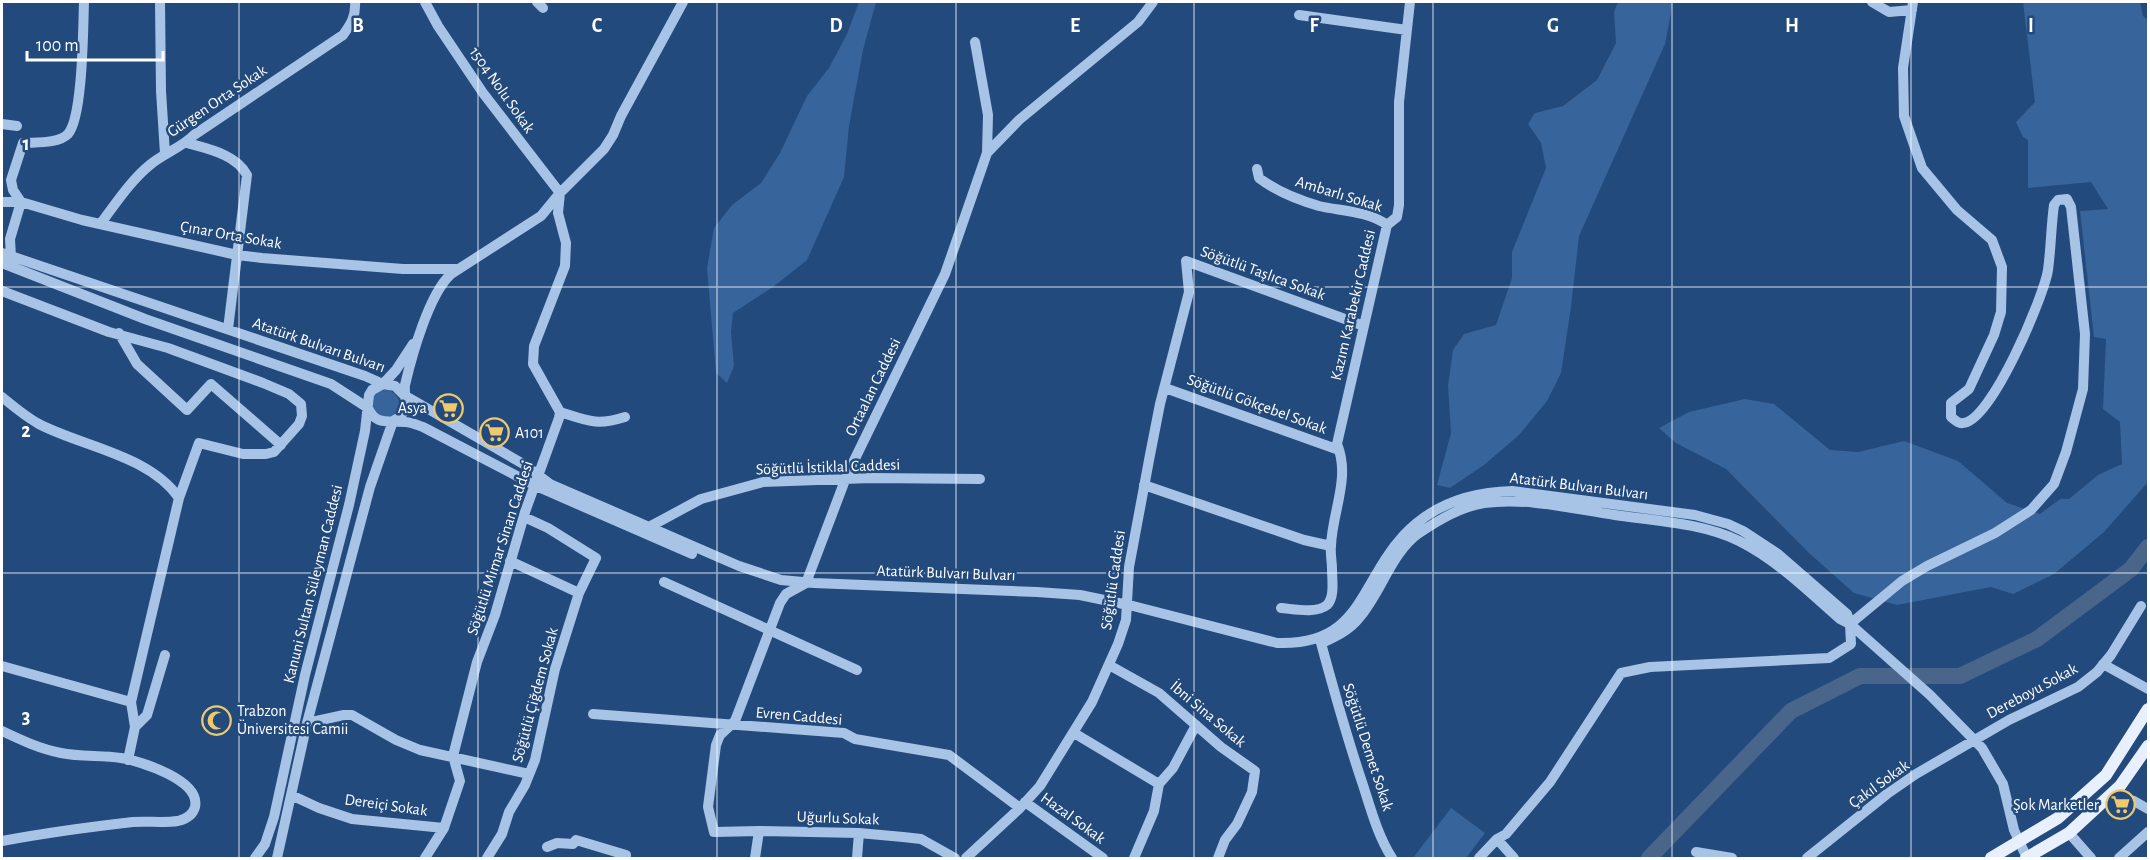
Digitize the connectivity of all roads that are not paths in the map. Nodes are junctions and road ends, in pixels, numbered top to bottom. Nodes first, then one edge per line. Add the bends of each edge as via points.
1 (84, 2) edge
2 (160, 2) edge
3 (424, 2) edge
4 (683, 2) edge
5 (1153, 2) edge
6 (1410, 2) edge
7 (1872, 2) edge
8 (1912, 6) edge
9 (355, 7) edge
10 (1299, 15) dead end
11 (1407, 30) junction
12 (975, 42) dead end
13 (2, 124) edge
14 (17, 126) dead end
15 (187, 142) junction
16 (987, 153) junction
17 (165, 154) junction
18 (1257, 169) dead end
19 (560, 193) junction
20 (2, 202) edge
21 (21, 202) junction
22 (101, 223) junction
23 (1387, 225) junction
24 (237, 255) junction
25 (5, 262) edge
26 (459, 269) junction
27 (2, 289) edge
28 (1364, 326) junction
29 (228, 329) junction
30 (421, 331) junction
31 (1178, 331) joint
32 (121, 334) junction
33 (383, 384) junction
34 (1165, 388) junction
35 (404, 394) junction
36 (2, 397) edge
37 (368, 408) junction
38 (560, 412) junction
39 (625, 417) dead end
40 (393, 421) junction
41 (281, 445) junction
42 (1339, 450) junction
43 (538, 474) junction
44 (846, 479) junction
45 (980, 479) dead end
46 (1144, 485) junction
47 (536, 486) junction
48 (179, 498) junction
49 (524, 517) junction
50 (650, 527) junction
51 (1330, 546) junction
52 (510, 561) junction
53 (664, 582) dead end
54 (801, 586) junction
55 (579, 593) junction
56 (2141, 606) dead end
57 (1126, 607) junction
58 (1281, 608) dead end
59 (1850, 624) junction
60 (770, 630) junction
61 (1321, 643) junction
62 (165, 655) dead end
63 (2103, 664) junction
64 (1109, 665) junction
65 (2, 666) edge
66 (857, 670) dead end
67 (2148, 689) edge
68 (131, 702) junction
69 (2148, 709) edge
70 (593, 714) dead end
71 (306, 723) junction
72 (729, 725) junction
73 (1196, 726) junction
74 (135, 727) junction
75 (2, 731) edge
76 (1074, 733) junction
77 (1974, 740) junction
78 (2148, 746) edge
79 (453, 756) junction
80 (128, 760) junction
81 (529, 774) junction
82 (1159, 784) junction
83 (291, 795) junction
84 (2109, 796) junction
85 (1023, 805) junction
86 (2148, 809) edge
87 (444, 828) junction
88 (759, 831) junction
89 (714, 832) joint
90 (2148, 832) edge
91 (859, 833) junction
92 (2069, 833) junction
93 (1497, 839) junction
94 (2, 841) edge
95 (2020, 842) junction
96 (547, 847) dead end
97 (1696, 852) dead end
98 (255, 858) edge
99 (277, 858) edge
100 (426, 858) edge
101 (487, 858) edge
102 (626, 858) edge
103 (755, 858) edge
104 (857, 858) edge
105 (955, 858) edge
106 (966, 858) edge
107 (1103, 858) edge
108 (1134, 858) edge
109 (1218, 858) edge
110 (1392, 858) edge
111 (1479, 858) edge
112 (1514, 858) edge
113 (1732, 858) edge
114 (1807, 858) edge
115 (1991, 858) edge
116 (2027, 858) edge
117 (2091, 858) edge
118 (2119, 858) edge

1 - 21 street via 77,116 68,134 57,140 23,143 11,180
2 - 17 street
3 - 19 street, 1504 Nolu Sokak via 483,93
4 - 19 street via 604,149
5 - 16 street, Ortaalan Caddesi via 1138,22 1019,120
6 - 11 street, Kazım Karabekir Caddesi
7 - 8 street via 1889,12
8 - 59 street via 1903,68 1904,116 1922,168 1957,210 1992,240 2002,267 2001,312 1994,335 1969,389 1951,403 1951,417 1965,423 1977,416 2006,375 2048,270 2054,205 2067,199 2085,333 2083,389 2054,484 2031,510 1995,533 1918,571
9 - 15 street, Gürgen Orta Sokak via 351,24 343,35
10 - 11 street
11 - 23 street, Kazım Karabekir Caddesi via 1399,102 1399,205 1397,217
12 - 16 street via 988,115
13 - 14 street
15 - 17 street, Gürgen Orta Sokak
15 - 24 street via 238,162 247,175
16 - 44 street, Ortaalan Caddesi via 945,273
17 - 22 street, Gürgen Orta Sokak via 132,182
18 - 23 street, Ambarlı Sokak via 1259,178 1272,188 1317,205 1369,216
19 - 26 street, Kanuni Sultan Süleyman Caddesi via 541,216
19 - 38 street via 558,213 566,243 564,266 536,338 532,364
20 - 21 street, Çınar Orta Sokak
21 - 22 street, Çınar Orta Sokak
21 - 25 street
22 - 24 street, Çınar Orta Sokak
23 - 28 street, Kazım Karabekir Caddesi
24 - 26 street, Çınar Orta Sokak via 403,269
24 - 29 street
25 - 29 street, Atatürk Bulvarı Bulvarı
25 - 37 street, Atatürk Bulvarı Bulvarı via 145,319 322,380
26 - 30 street, Kanuni Sultan Süleyman Caddesi via 440,287
27 - 32 street
28 - 31 street, Söğütlü Taşlıca Sokak via 1186,261 1189,292
28 - 42 street, Kazım Karabekir Caddesi via 1344,407
29 - 33 street, Atatürk Bulvarı Bulvarı
30 - 33 street, Kanuni Sultan Süleyman Caddesi
30 - 35 street, Kanuni Sultan Süleyman Caddesi
31 - 34 street, Söğütlü Caddesi
32 - 41 street via 136,364 187,410 211,384
32 - 41 street via 289,394 301,404 303,416
33 - 35 street, Atatürk Bulvarı Bulvarı via 395,386
33 - 37 street, Kanuni Sultan Süleyman Caddesi via 369,395
34 - 42 street, Söğütlü Gökçebel Sokak
34 - 46 street, Söğütlü Caddesi
35 - 40 street, Kanuni Sultan Süleyman Caddesi via 405,407
35 - 43 street, Atatürk Bulvarı Bulvarı
36 - 48 street via 41,425 126,459 157,476
37 - 40 street, Atatürk Bulvarı Bulvarı via 378,420
37 - 98 street, Kanuni Sultan Süleyman Caddesi via 351,496 274,817 265,844
38 - 39 street via 594,423
38 - 43 street, Söğütlü Mimar Sinan Caddesi
40 - 47 street, Atatürk Bulvarı Bulvarı via 408,422 436,433
40 - 71 street, Kanuni Sultan Süleyman Caddesi via 370,487
41 - 48 street via 274,452 256,455 199,443
42 - 51 street, Kazım Karabekir Caddesi via 1341,484
43 - 47 street, Söğütlü Mimar Sinan Caddesi
43 - 50 street, Atatürk Bulvarı Bulvarı via 550,484
44 - 45 street, Söğütlü İstiklal Caddesi
44 - 50 street, Söğütlü İstiklal Caddesi via 763,482 741,487 701,499
44 - 54 street, Ortaalan Caddesi
46 - 51 street
46 - 57 street, Söğütlü Caddesi
47 - 49 street, Söğütlü Mimar Sinan Caddesi
47 - 54 street, Atatürk Bulvarı Bulvarı via 740,574
48 - 68 street
49 - 52 street, Söğütlü Mimar Sinan Caddesi
49 - 55 street, Söğütlü Çiğdem Sokak via 596,558
50 - 54 street, Atatürk Bulvarı Bulvarı via 739,566
51 - 58 street, Kazım Karabekir Caddesi via 1332,598 1320,609
52 - 55 street
52 - 79 street, Söğütlü Mimar Sinan Caddesi via 477,662
53 - 60 street
54 - 57 street, Atatürk Bulvarı Bulvarı
54 - 60 street, Ortaalan Caddesi via 786,594
55 - 81 street, Söğütlü Çiğdem Sokak
56 - 63 street, Dereboyu Sokak
57 - 59 street, Atatürk Bulvarı Bulvarı via 1276,643 1311,640 1351,616 1387,558 1415,524 1459,499 1512,491 1695,515 1728,524 1778,554 1847,614
57 - 61 street, Atatürk Bulvarı Bulvarı via 1273,648 1297,650
57 - 64 street, Söğütlü Caddesi via 1124,627
59 - 61 street, Atatürk Bulvarı Bulvarı via 1757,552 1722,534 1584,510 1498,501 1452,513 1416,535 1358,620
59 - 77 street, Atatürk Bulvarı Bulvarı
59 - 93 street via 1851,644 1829,658 1650,667 1621,673 1550,782 1506,834
60 - 66 street
60 - 72 street, Ortaalan Caddesi via 735,721
61 - 110 street, Söğütlü Demet Sokak via 1347,738 1374,819
62 - 74 street via 147,715
63 - 67 street
63 - 77 street, Dereboyu Sokak via 2078,687
64 - 73 street, İbni Sina Sokak via 1160,693
64 - 76 street, Söğütlü Caddesi
65 - 68 street
68 - 74 street
69 - 95 main road via 2106,775 2058,818
70 - 72 street, Evren Caddesi
71 - 79 street via 352,715 410,747
71 - 83 street, Kanuni Sultan Süleyman Caddesi
72 - 85 street, Evren Caddesi via 843,733 855,739 940,752 957,759
72 - 89 street, Ortaalan Caddesi via 716,745 708,794
73 - 82 street via 1173,768
73 - 109 street, İbni Sina Sokak via 1256,771 1252,792
74 - 80 street
75 - 80 street via 63,754
76 - 82 street
76 - 85 street, Söğütlü Caddesi
77 - 95 street, Atatürk Bulvarı Bulvarı via 2003,784
77 - 114 street, Çakıl Sokak via 1887,794
78 - 84 main road
79 - 81 street
79 - 87 street, Söğütlü Mimar Sinan Caddesi via 460,781
80 - 94 street via 167,774 191,790 195,807 188,818
81 - 101 street, Söğütlü Çiğdem Sokak
82 - 108 street via 1154,811
83 - 87 street, Dereiçi Sokak via 352,819
83 - 99 street, Kanuni Sultan Süleyman Caddesi
84 - 86 street via 2134,801
84 - 92 main road
85 - 106 street, Söğütlü Caddesi
85 - 107 street, Hazal Sokak
87 - 100 street, Söğütlü Mimar Sinan Caddesi
88 - 89 street, Uğurlu Sokak
88 - 91 street, Uğurlu Sokak
88 - 103 street
90 - 118 street
91 - 104 street
91 - 105 street, Uğurlu Sokak via 921,839
92 - 116 main road
92 - 117 street
93 - 111 street
93 - 112 street
95 - 115 main road
95 - 116 street, Atatürk Bulvarı Bulvarı
96 - 102 street via 573,844 576,840
97 - 113 street

